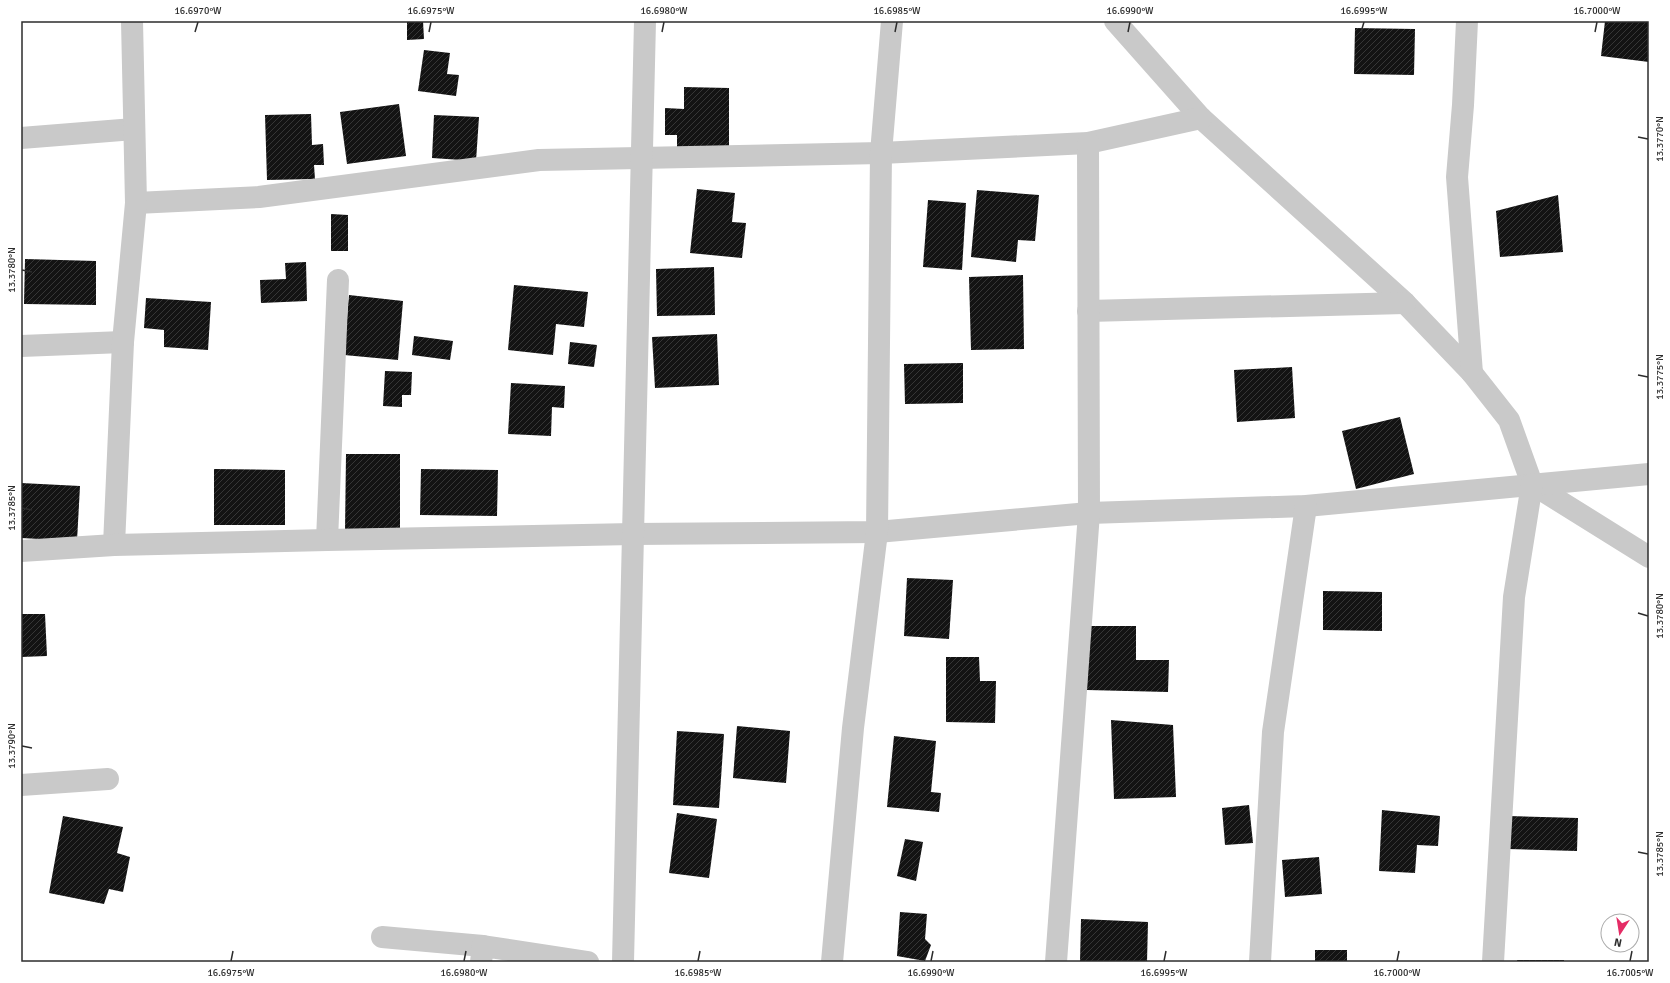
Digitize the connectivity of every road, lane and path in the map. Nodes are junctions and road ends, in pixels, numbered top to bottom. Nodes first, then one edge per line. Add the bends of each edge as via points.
1 (132, 21) edge
2 (645, 21) edge
3 (892, 21) edge
4 (1115, 21) edge
5 (1467, 21) edge
6 (1201, 118) junction
7 (134, 129) junction
8 (21, 138) edge
9 (1088, 144) junction
10 (880, 153) junction
11 (641, 159) junction
12 (136, 203) junction
13 (338, 280) dead end
14 (1405, 303) junction
15 (1088, 311) junction
16 (124, 342) junction
17 (21, 346) edge
18 (1472, 373) junction
19 (1649, 474) edge
20 (1532, 484) junction
21 (1306, 506) junction
22 (1088, 513) junction
23 (876, 532) junction
24 (633, 534) junction
25 (327, 540) junction
26 (114, 545) junction
27 (21, 551) edge
28 (1649, 557) edge
29 (108, 780) dead end
30 (21, 785) edge
31 (382, 937) dead end
32 (482, 954) edge
33 (588, 962) edge
34 (623, 962) edge
35 (832, 962) edge
36 (1056, 962) edge
37 (1260, 962) edge
38 (1493, 962) edge

1 - 7 street
2 - 11 street
3 - 10 street
4 - 6 street
5 - 18 street via 1457,177
6 - 9 street
6 - 14 street
7 - 8 street
7 - 12 street
9 - 10 street
9 - 15 street
10 - 11 street
10 - 23 street
11 - 12 street via 539,160 259,198
11 - 24 street
12 - 16 street
13 - 25 street
14 - 15 street
14 - 18 street
15 - 22 street
16 - 17 street
16 - 26 street
18 - 20 street via 1509,420
19 - 20 street
20 - 21 street
20 - 28 street
20 - 38 street via 1514,597
21 - 22 street
21 - 37 street via 1273,732
22 - 23 street
22 - 36 street
23 - 24 street
23 - 35 street
24 - 25 street
24 - 34 street
25 - 26 street
26 - 27 street
29 - 30 street
31 - 32 street
32 - 33 street

